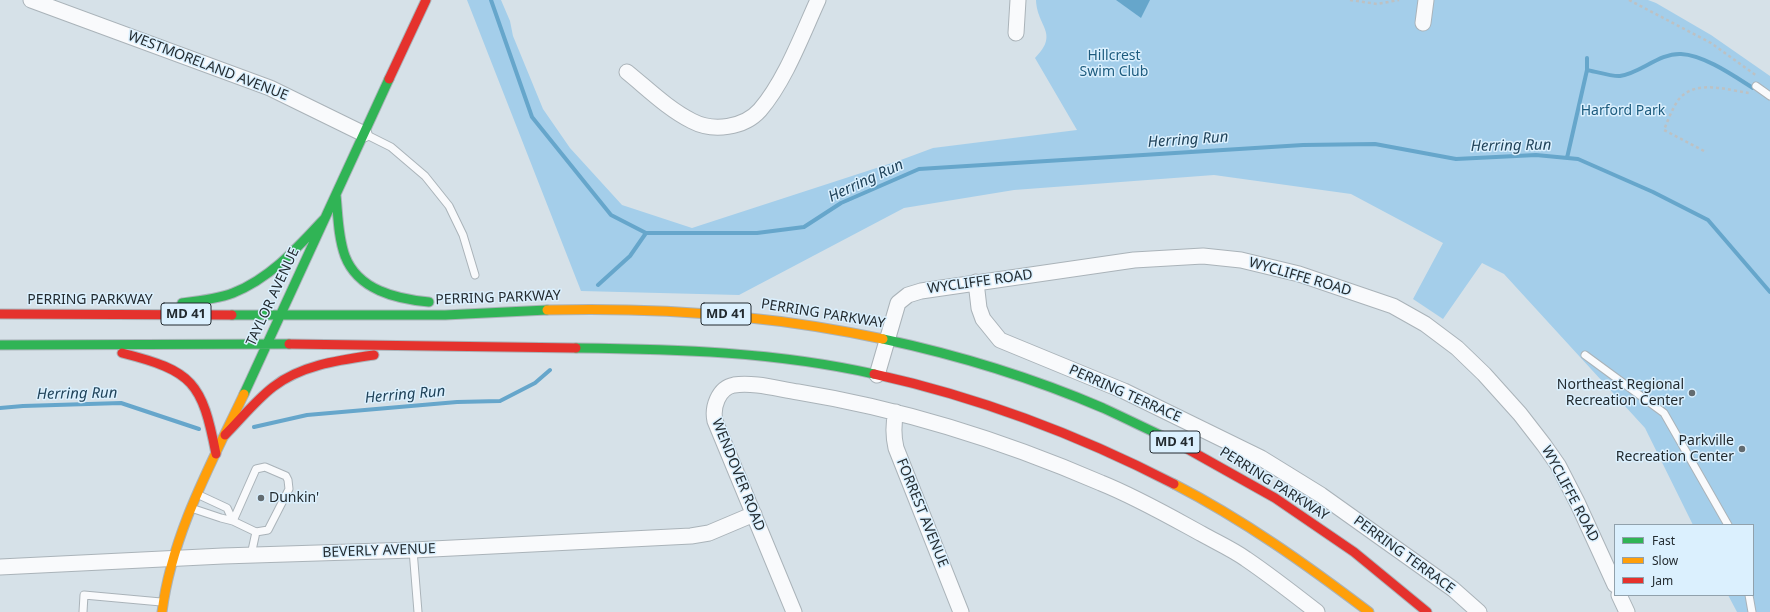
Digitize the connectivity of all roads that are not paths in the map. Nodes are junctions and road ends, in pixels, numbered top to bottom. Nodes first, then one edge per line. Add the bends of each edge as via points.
1 (31, 0) edge
2 (426, 0) edge
3 (818, 0) edge
4 (1018, 0) edge
5 (1426, 0) edge
6 (1423, 22) dead end
7 (1016, 33) dead end
8 (627, 72) dead end
9 (1756, 86) dead end
10 (1769, 95) edge
11 (364, 134) junction
12 (336, 195) junction
13 (325, 218) junction
14 (475, 274) dead end
15 (976, 282) junction
16 (438, 303) dead end
17 (469, 305) dead end
18 (562, 310) junction
19 (0, 314) edge
20 (92, 314) junction
21 (280, 314) junction
22 (889, 339) junction
23 (82, 344) junction
24 (267, 344) junction
25 (0, 345) edge
26 (447, 345) junction
27 (1585, 354) dead end
28 (877, 375) junction
29 (896, 412) junction
30 (225, 434) junction
31 (216, 454) junction
32 (197, 494) junction
33 (191, 508) junction
34 (754, 514) junction
35 (233, 520) junction
36 (1727, 524) edge
37 (256, 532) junction
38 (413, 550) junction
39 (251, 555) junction
40 (172, 558) junction
41 (0, 567) edge
42 (1614, 583) edge
43 (1619, 596) edge
44 (1748, 596) edge
45 (163, 602) junction
46 (83, 612) edge
47 (162, 612) edge
48 (418, 612) edge
49 (794, 612) edge
50 (961, 612) edge
51 (1317, 612) edge
52 (1369, 612) edge
53 (1427, 612) edge
54 (1479, 612) edge
55 (1627, 612) edge
56 (1752, 612) edge

1 - 11 street, WESTMORELAND AVENUE via 270,88
2 - 11 main road, TAYLOR AVENUE
3 - 8 street via 783,77 759,111 739,124 718,128 694,122 668,106
4 - 7 street
5 - 6 street
9 - 10 lane
11 - 12 main road, TAYLOR AVENUE
11 - 14 lane, WESTMORELAND AVENUE via 391,147 425,176 449,206 463,235
12 - 13 main road, TAYLOR AVENUE
12 - 16 main road via 341,239 354,271 368,284 388,296 407,301
13 - 20 main road via 292,254 269,273 232,294
13 - 21 main road, TAYLOR AVENUE
15 - 22 street, WYCLIFFE ROAD via 933,288 908,295 898,303
15 - 42 street, WYCLIFFE ROAD via 1134,260 1203,256 1241,260 1299,274 1393,306 1425,324 1457,348 1489,380 1544,444 1578,504
15 - 54 street, PERRING TERRACE via 983,319 1000,340 1124,390 1261,458 1321,495 1453,589
17 - 18 main road
18 - 21 main road, PERRING PARKWAY / MD 41 via 449,315
18 - 22 main road, PERRING PARKWAY / MD 41 via 677,311 734,315 806,324
19 - 20 main road, PERRING PARKWAY / MD 41
20 - 21 main road, PERRING PARKWAY / MD 41
21 - 24 main road, TAYLOR AVENUE
22 - 28 street, WYCLIFFE ROAD
22 - 53 main road, PERRING PARKWAY / MD 41 via 989,367 1055,390 1117,414 1187,448 1240,477 1303,517 1361,557
23 - 24 main road, MD 41
23 - 25 main road, MD 41
23 - 31 main road via 153,360 182,374 194,385 202,399 211,425
24 - 26 main road, MD 41
24 - 30 main road, TAYLOR AVENUE
26 - 28 main road, MD 41 via 730,352
26 - 30 main road via 338,361 290,376 274,387
27 - 36 lane via 1664,413
28 - 52 main road, MD 41 via 929,387 979,403 1044,425 1105,450 1224,511 1286,551
29 - 34 street, WENDOVER ROAD via 849,401 754,386 729,387 718,397 714,412 715,421
29 - 50 street, FORREST AVENUE via 893,423 896,448
29 - 51 street via 990,440 1102,483 1245,558
30 - 31 main road, TAYLOR AVENUE
31 - 32 main road, TAYLOR AVENUE
32 - 33 main road, TAYLOR AVENUE
32 - 35 lane via 226,508
33 - 35 lane
33 - 40 main road, TAYLOR AVENUE
34 - 38 street, BEVERLY AVENUE via 710,533 691,536
34 - 49 street, WENDOVER ROAD
35 - 37 lane
35 - 37 lane via 256,469 261,466 286,476 289,489 268,530
37 - 39 lane
38 - 39 street, BEVERLY AVENUE
38 - 48 lane
39 - 40 street, BEVERLY AVENUE
40 - 41 street, BEVERLY AVENUE
40 - 45 main road, TAYLOR AVENUE
43 - 55 street
44 - 56 lane
45 - 46 lane via 84,595
45 - 47 main road, TAYLOR AVENUE

